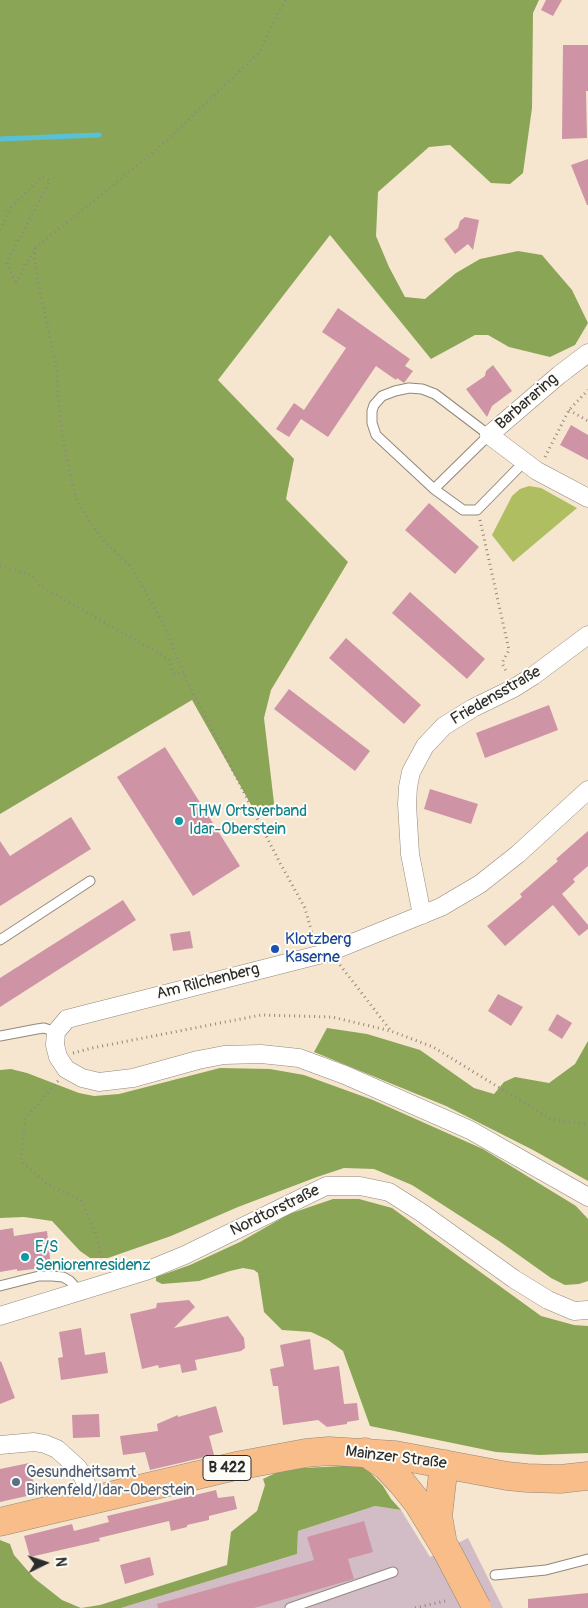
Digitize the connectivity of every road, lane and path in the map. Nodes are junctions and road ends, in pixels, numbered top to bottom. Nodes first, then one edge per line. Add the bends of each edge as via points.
1 (286, 0) edge
2 (0, 230) edge
3 (35, 248) junction
4 (588, 353) edge
5 (588, 390) edge
6 (569, 410) junction
7 (588, 421) edge
8 (488, 435) junction
9 (531, 466) junction
10 (434, 489) junction
11 (588, 498) edge
12 (477, 510) junction
13 (0, 566) edge
14 (588, 634) edge
15 (184, 674) junction
16 (514, 688) junction
17 (588, 790) edge
18 (90, 881) dead end
19 (422, 915) junction
20 (313, 937) dead end
21 (0, 940) edge
22 (330, 952) junction
23 (56, 1032) junction
24 (391, 1032) junction
25 (0, 1036) edge
26 (62, 1063) junction
27 (588, 1124) edge
28 (588, 1197) edge
29 (110, 1282) junction
30 (0, 1286) edge
31 (79, 1291) junction
32 (588, 1310) edge
33 (0, 1316) edge
34 (0, 1445) edge
35 (365, 1452) junction
36 (444, 1464) junction
37 (588, 1476) edge
38 (92, 1500) junction
39 (418, 1503) junction
40 (0, 1522) edge
41 (446, 1549) junction
42 (588, 1560) edge
43 (393, 1572) dead end
44 (495, 1574) dead end
45 (290, 1608) edge
46 (477, 1608) edge

1 - 3 path via 260,52 153,152
2 - 3 path via 11,207 42,177 50,181 8,262 16,283
3 - 15 path via 34,260 57,370 59,410 76,502 101,538 132,568 164,625
4 - 8 street, Barbararing
5 - 6 path
6 - 7 path
6 - 9 path
8 - 9 street, Barbararing
8 - 10 lane
8 - 10 lane via 435,394 422,389 382,396 372,411 376,435
9 - 11 street, Barbararing
9 - 12 lane
10 - 12 lane via 463,510
12 - 16 path via 509,650 502,663
13 - 15 path via 32,575 42,587 169,659 173,673
14 - 16 street, Friedensstraße
15 - 20 path via 304,908
16 - 19 street, Friedensstraße via 444,726 425,746 412,772 407,804 410,854
17 - 19 street, Am Rilchenberg via 480,884
18 - 21 lane
19 - 22 street, Am Rilchenberg
22 - 23 street, Am Rilchenberg via 73,1017
22 - 24 path
23 - 25 lane via 44,1028
23 - 26 street via 55,1045
24 - 26 path via 332,1017 261,1015 92,1048
24 - 27 path via 433,1047 552,1120
26 - 28 street via 74,1074 91,1081 108,1082 224,1055 299,1058 470,1130
26 - 29 path via 57,1082 25,1119 21,1161 47,1184 81,1200
29 - 31 street, Nordtorstraße
29 - 32 street, Nordtorstraße via 185,1255 326,1186 360,1186 388,1192 548,1300 574,1311
30 - 31 lane via 39,1276 63,1276
31 - 33 street, Nordtorstraße
34 - 38 street via 34,1442 57,1449 78,1468
35 - 36 main road, Mainzer Straße / B 422
35 - 38 main road, Mainzer Straße / B 422 via 306,1453
35 - 39 main road via 386,1466
36 - 37 main road, Mainzer Straße / B 422 via 527,1478
36 - 39 main road via 436,1466 423,1477 417,1494
36 - 41 main road via 438,1516
38 - 40 main road, Mainzer Straße / B 422
39 - 41 main road
41 - 46 main road, bridge
42 - 44 lane via 546,1570
43 - 45 lane

